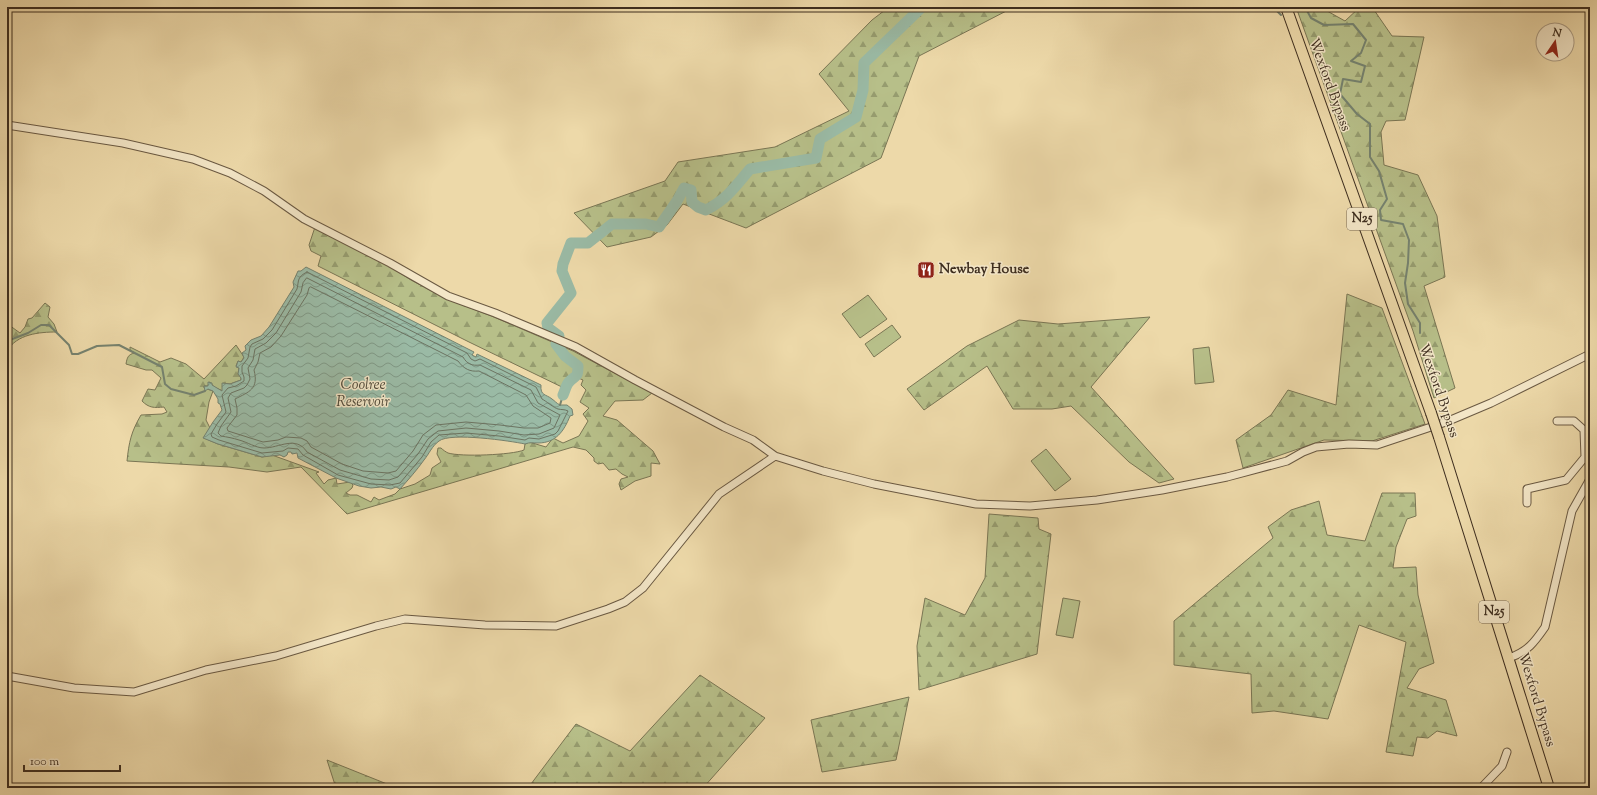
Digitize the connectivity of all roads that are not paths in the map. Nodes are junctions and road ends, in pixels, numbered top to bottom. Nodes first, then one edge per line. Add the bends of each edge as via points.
1 (1286, 7) edge
2 (7, 125) edge
3 (1590, 354) edge
4 (1557, 421) dead end
5 (775, 456) junction
6 (1587, 457) edge
7 (1590, 479) edge
8 (1527, 503) dead end
9 (1509, 658) junction
10 (7, 676) edge
11 (1508, 752) dead end
12 (1480, 788) edge
13 (1549, 788) edge

1 - 9 highway, Wexford Bypass / N25, bridge via 1431,413
2 - 5 street via 123,143 193,159 230,173 264,191 304,219 448,296 576,347 724,427 754,440
3 - 5 street via 1491,403 1388,442 1377,445 1316,447 1287,461 1227,477 1097,500 1030,506 976,504 874,484
4 - 6 street via 1574,421 1584,430
5 - 10 street via 719,494 643,588 625,602 556,626 485,625 405,619 276,656 206,670 134,692 74,688
6 - 8 street via 1566,480 1527,488
7 - 9 street via 1572,511 1545,627 1534,643 1521,654
9 - 13 highway, Wexford Bypass / N25
11 - 12 street via 1502,766

